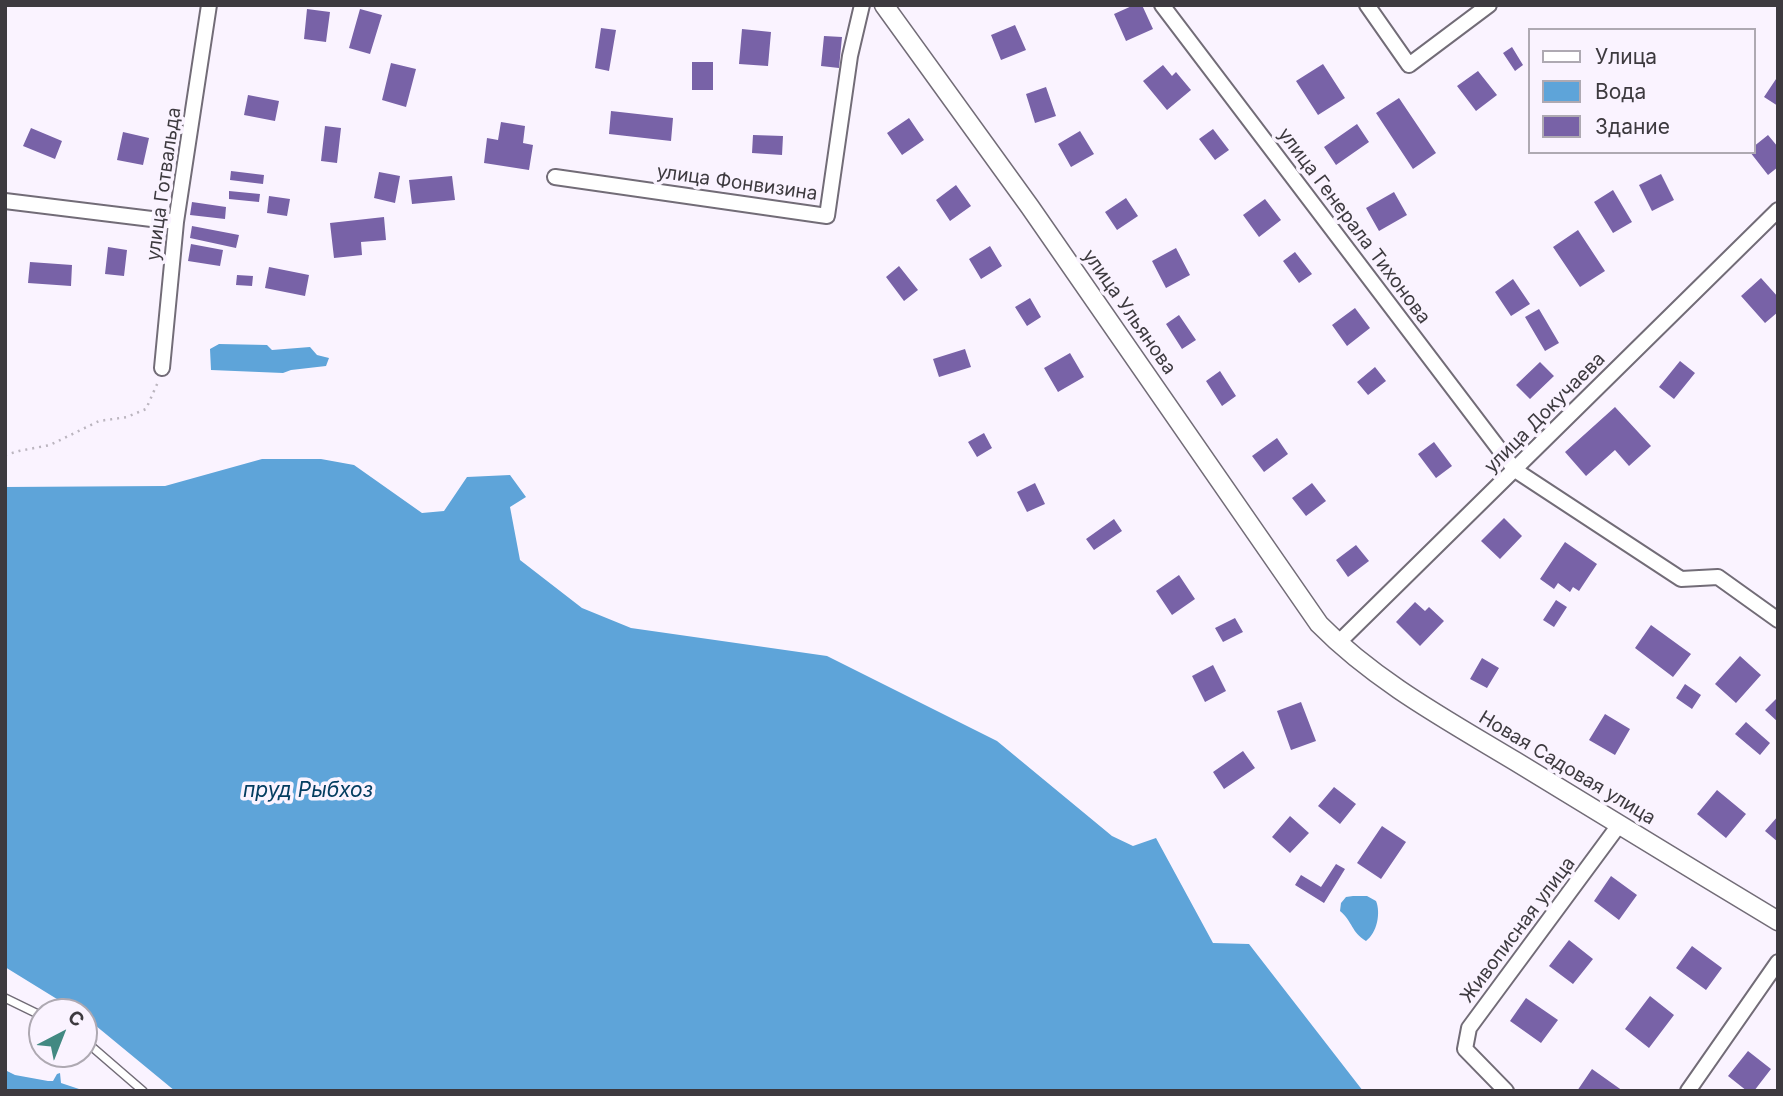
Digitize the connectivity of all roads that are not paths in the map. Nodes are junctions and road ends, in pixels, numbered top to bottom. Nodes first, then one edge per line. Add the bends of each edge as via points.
1 (209, 5) edge
2 (862, 5) edge
3 (884, 5) edge
4 (1162, 5) edge
5 (1367, 5) edge
6 (1489, 5) edge
7 (555, 177) dead end
8 (5, 201) edge
9 (1778, 210) edge
10 (176, 222) junction
11 (162, 368) road end
12 (1515, 470) junction
13 (1778, 620) edge
14 (1338, 643) junction
15 (1619, 825) junction
16 (1778, 921) edge
17 (1778, 962) edge
18 (5, 998) edge
19 (28, 1009) edge
20 (98, 1052) edge
21 (143, 1091) edge
22 (1506, 1091) edge
23 (1688, 1091) edge

1 - 10 street, улица Готвальда
2 - 7 street, улица Фонвизина via 827,216
3 - 14 street, улица Ульянова via 1318,622
4 - 12 street, улица Генерала Тихонова
5 - 6 street via 1409,65
8 - 10 street
9 - 12 street, улица Докучаева
10 - 11 street, улица Готвальда
12 - 13 street via 1681,579 1718,577
12 - 14 street, улица Докучаева
14 - 15 street, Новая Садовая улица via 1436,713
15 - 16 street, Новая Садовая улица
15 - 22 street, Живописная улица via 1469,1028 1465,1049
17 - 23 street
18 - 19 lane
20 - 21 lane

